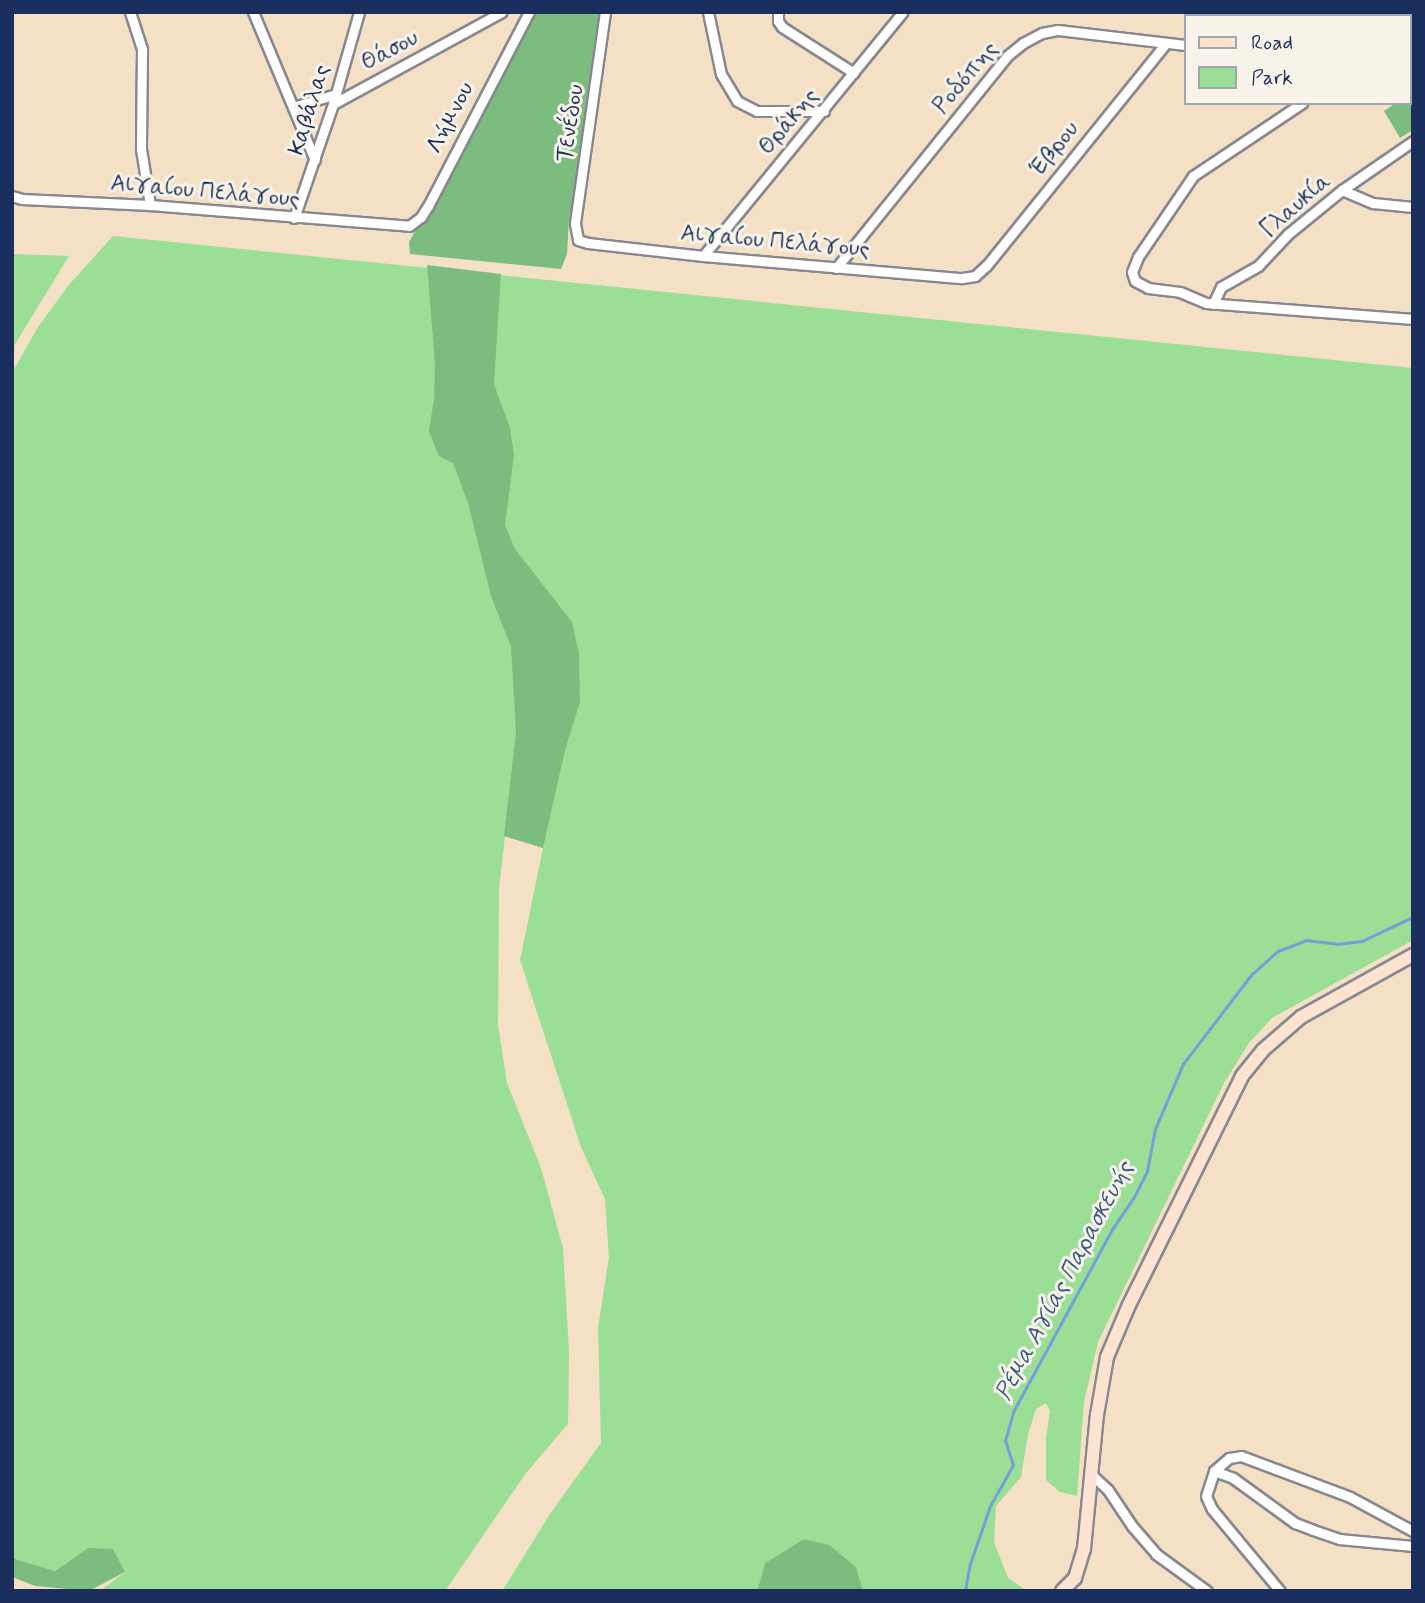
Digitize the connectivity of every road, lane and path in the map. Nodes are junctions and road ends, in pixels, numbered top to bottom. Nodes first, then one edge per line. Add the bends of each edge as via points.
1 (130, 12) edge
2 (253, 12) edge
3 (359, 12) edge
4 (502, 12) edge
5 (529, 12) edge
6 (605, 12) edge
7 (708, 12) edge
8 (904, 12) edge
9 (778, 14) edge
10 (1166, 43) junction
11 (1184, 45) edge
12 (853, 73) junction
13 (335, 99) junction
14 (1299, 105) edge
15 (293, 107) junction
16 (824, 110) junction
17 (1413, 141) edge
18 (315, 160) junction
19 (1342, 190) junction
20 (12, 195) edge
21 (150, 205) junction
22 (1413, 207) edge
23 (295, 218) junction
24 (396, 228) joint
25 (578, 239) joint
26 (703, 256) junction
27 (836, 268) junction
28 (971, 277) joint
29 (1213, 304) junction
30 (1413, 319) edge
31 (1413, 955) edge
32 (1214, 1471) junction
33 (1092, 1475) junction
34 (1413, 1531) edge
35 (1413, 1546) edge
36 (1066, 1589) edge
37 (1207, 1591) edge
38 (1280, 1591) edge

1 - 21 street via 143,55 141,149
2 - 15 street
3 - 13 street, Καβάλας
4 - 13 street, Θάσου
5 - 24 street, Λήμνου via 424,212 412,225
6 - 25 street, Τενέδου via 575,224
7 - 16 street via 721,74 737,101 757,111
8 - 12 street, Θράκης
9 - 12 street via 782,27
10 - 11 street, Ροδόπης
10 - 27 street, Ροδόπης via 1058,30 1023,43 1007,56
10 - 28 street, Έβρου via 987,265
12 - 16 street, Θράκης
13 - 15 street, Θάσου
13 - 18 street, Καβάλας
14 - 29 street via 1194,176 1138,257 1132,272 1135,281
15 - 18 street
16 - 26 street, Θράκης
17 - 19 street, Γλαυκία
18 - 23 street, Καβάλας
19 - 22 street via 1373,203
19 - 29 street, Γλαυκία via 1284,238 1262,263 1220,287
20 - 21 street, Αιγαίου Πελάγους
21 - 23 street, Αιγαίου Πελάγους
23 - 24 street, Αιγαίου Πελάγους
25 - 26 street, Αιγαίου Πελάγους
26 - 27 street, Αιγαίου Πελάγους
27 - 28 street, Αιγαίου Πελάγους
29 - 30 street
31 - 33 street via 1301,1017 1263,1050 1242,1076 1107,1357
32 - 34 street via 1229,1458 1241,1456 1350,1497
32 - 35 street via 1233,1478 1313,1530 1339,1539
32 - 38 street via 1206,1496 1212,1508
33 - 36 street via 1081,1566
33 - 37 street via 1156,1554

